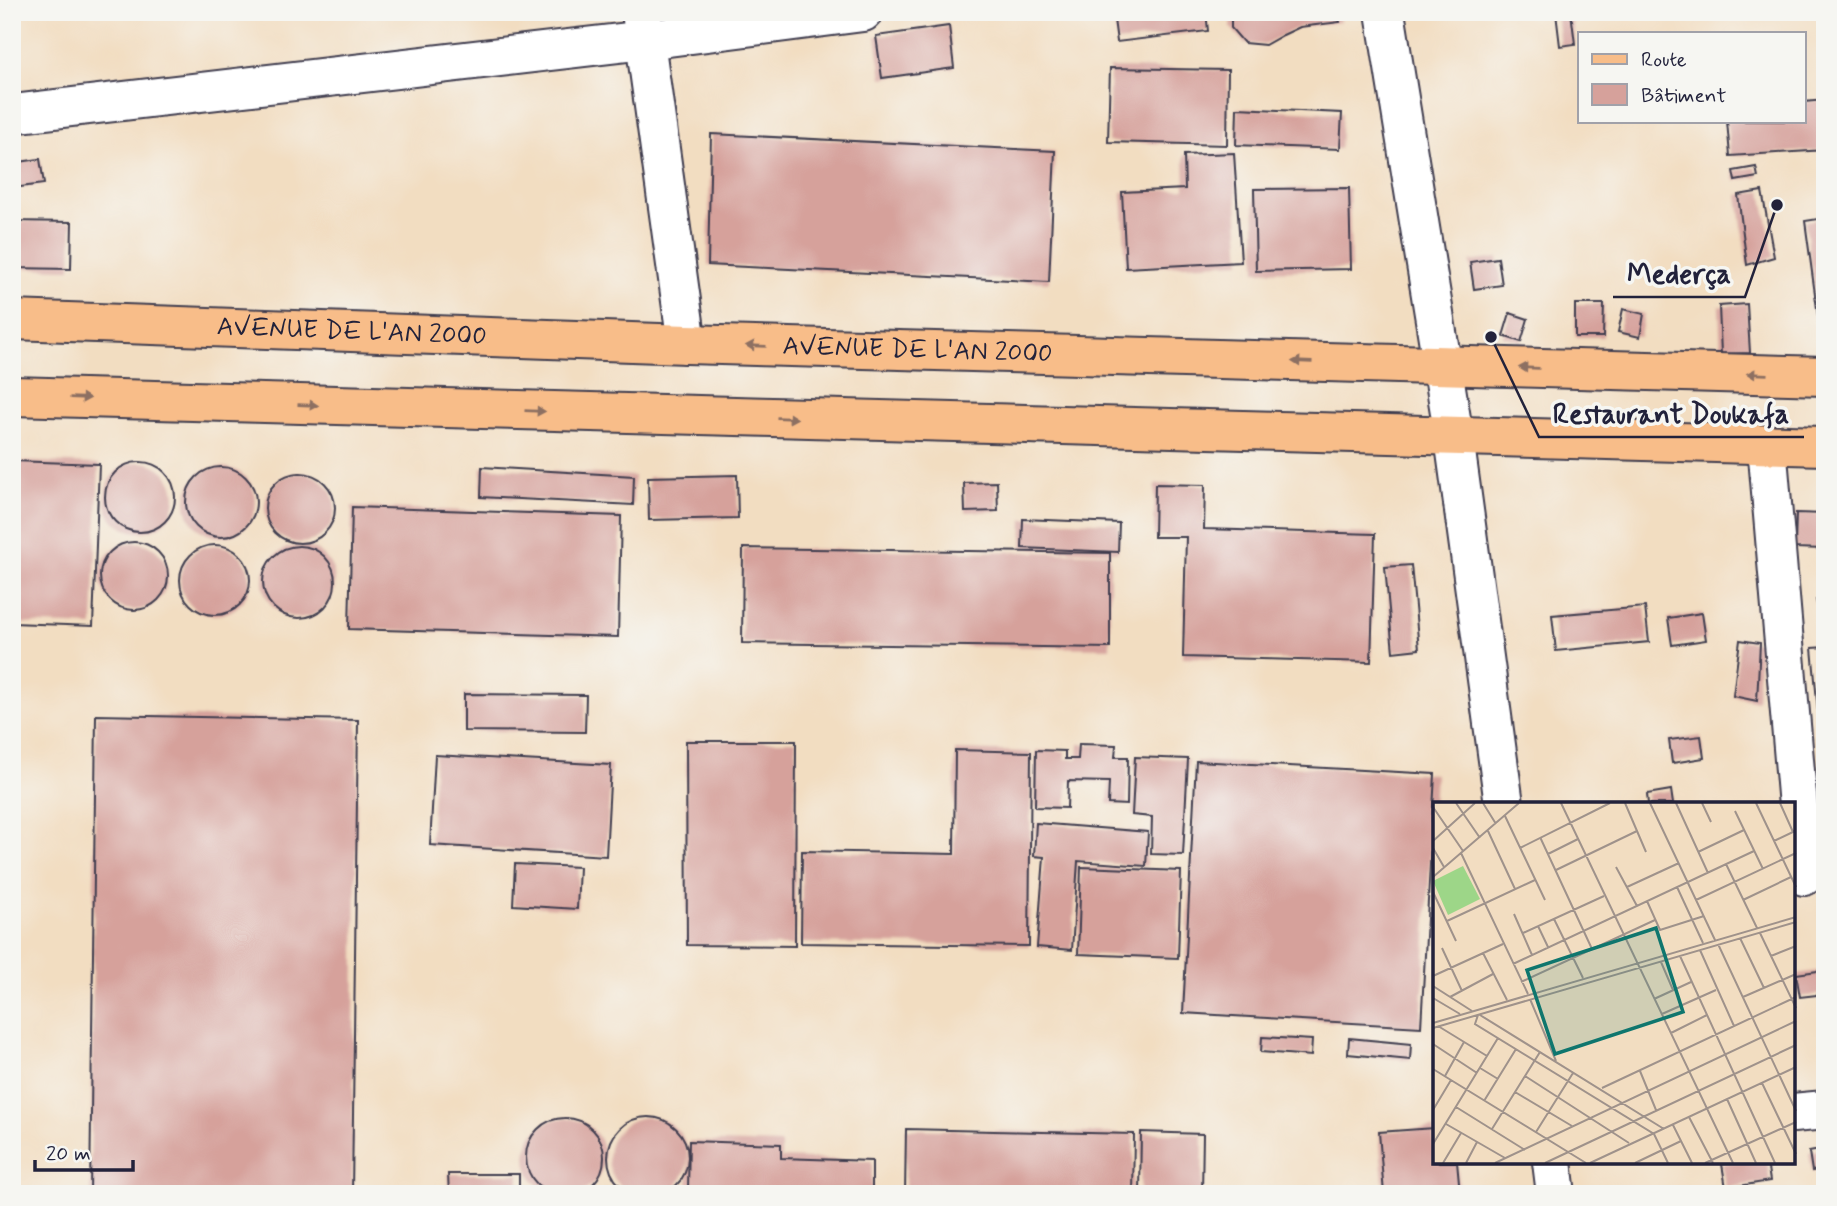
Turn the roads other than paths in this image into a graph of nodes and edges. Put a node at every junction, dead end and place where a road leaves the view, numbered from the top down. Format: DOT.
graph roads {
  1 [pos="863,12"];
  2 [pos="1385,12"];
  3 [pos="643,26"];
  4 [pos="12,114"];
  5 [pos="12,320"];
  6 [pos="687,344"];
  7 [pos="1442,366"];
  8 [pos="1825,376"];
  9 [pos="12,396"];
  10 [pos="1454,437"];
  11 [pos="1767,445"];
  12 [pos="1825,446"];
  13 [pos="1504,802"];
  14 [pos="1807,876"];
  15 [pos="1825,1110"];
  16 [pos="1795,1113"];
  17 [pos="1552,1164"];
  18 [pos="1556,1194"];
  1 -- 3 [label="street"];
  2 -- 7 [label="street"];
  3 -- 4 [label="street"];
  3 -- 6 [label="street"];
  5 -- 6 [label="main road, AVENUE DE L'AN 2000"];
  7 -- 6 [label="main road, AVENUE DE L'AN 2000, one-way"];
  8 -- 7 [label="main road, AVENUE DE L'AN 2000, one-way"];
  7 -- 10 [label="street"];
  9 -- 10 [label="main road, one-way"];
  10 -- 11 [label="main road"];
  10 -- 13 [label="street"];
  11 -- 12 [label="main road"];
  11 -- 14 [label="street"];
  15 -- 16 [label="street"];
  17 -- 18 [label="street"];
}
